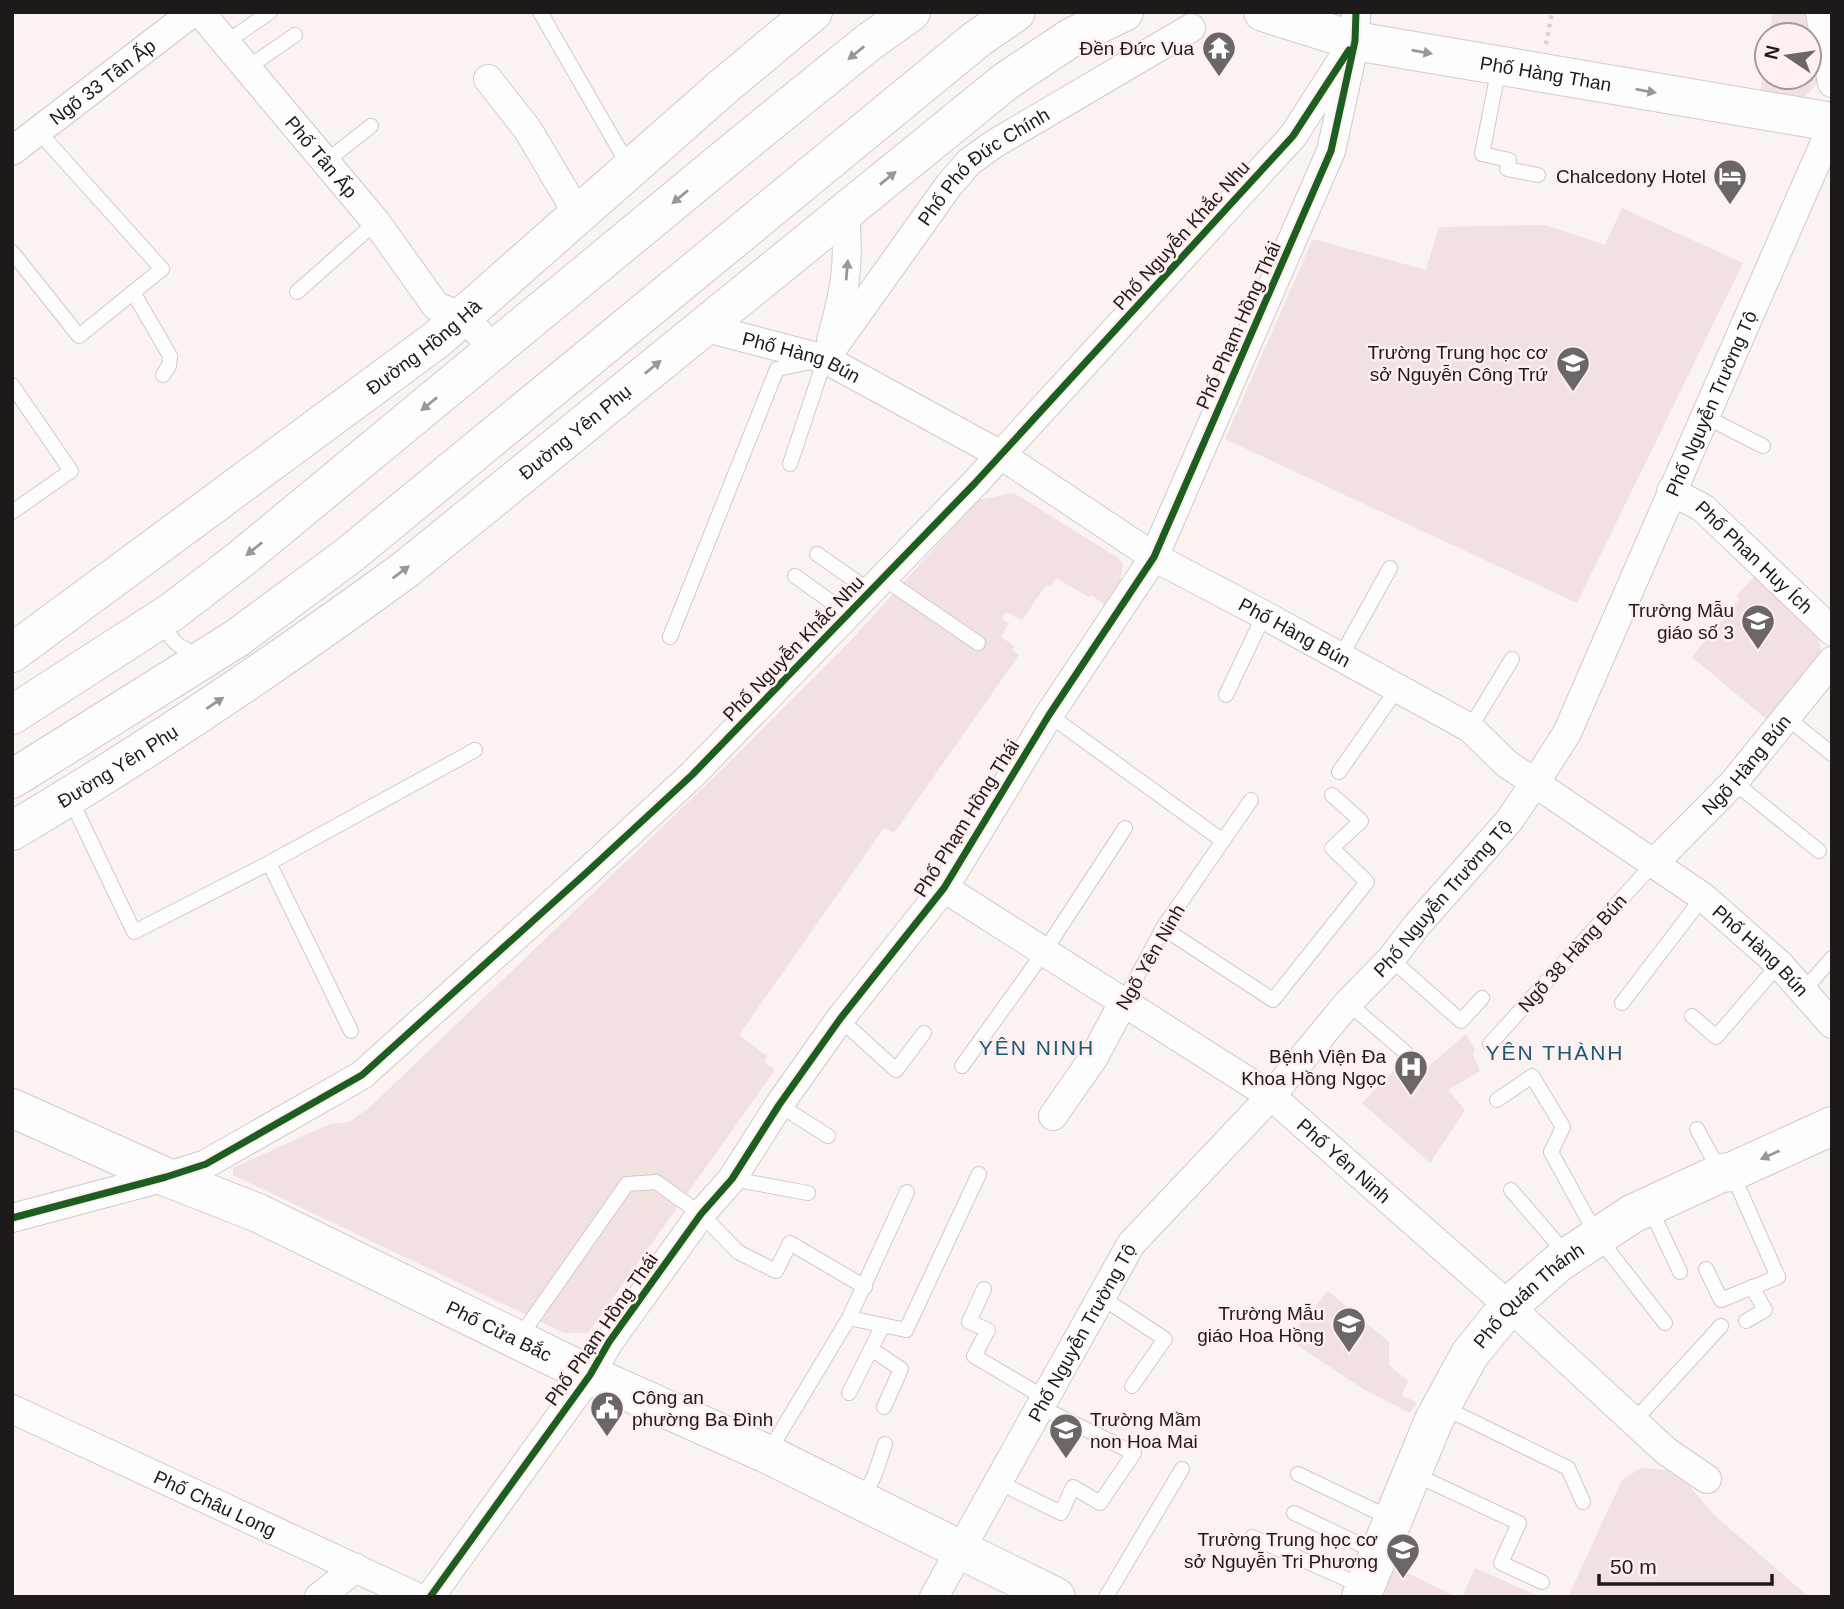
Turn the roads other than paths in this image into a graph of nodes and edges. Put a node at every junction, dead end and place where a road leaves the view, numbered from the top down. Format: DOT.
graph roads {
  1 [pos="193,12"];
  2 [pos="200,12"];
  3 [pos="270,12"];
  4 [pos="540,12"];
  5 [pos="813,12"];
  6 [pos="911,12"];
  7 [pos="1016,12"];
  8 [pos="1124,12"];
  9 [pos="1264,12"];
  10 [pos="1820,12"];
  11 [pos="1355,27"];
  12 [pos="1191,28"];
  13 [pos="295,35"];
  14 [pos="225,43"];
  15 [pos="1499,65"];
  16 [pos="247,68"];
  17 [pos="488,79"];
  18 [pos="1832,83"];
  19 [pos="1832,124"];
  20 [pos="371,126"];
  21 [pos="38,131"];
  22 [pos="1293,136"];
  23 [pos="12,151"];
  24 [pos="1331,151"];
  25 [pos="326,163"];
  26 [pos="631,169"];
  27 [pos="1538,175"];
  28 [pos="845,213"];
  29 [pos="579,216"];
  30 [pos="376,222"];
  31 [pos="12,252"];
  32 [pos="134,292"];
  33 [pos="297,292"];
  34 [pos="445,321"];
  35 [pos="703,327"];
  36 [pos="494,349"];
  37 [pos="825,359"];
  38 [pos="163,375"];
  39 [pos="463,376"];
  40 [pos="12,385"];
  41 [pos="1704,416"];
  42 [pos="1763,446"];
  43 [pos="1002,456"];
  44 [pos="790,464"];
  45 [pos="1671,491"];
  46 [pos="12,512"];
  47 [pos="817,554"];
  48 [pos="1154,557"];
  49 [pos="1390,568"];
  50 [pos="795,576"];
  51 [pos="876,585"];
  52 [pos="173,611"];
  53 [pos="848,614"];
  54 [pos="1264,615"];
  55 [pos="1832,631"];
  56 [pos="670,637"];
  57 [pos="978,643"];
  58 [pos="235,644"];
  59 [pos="12,653"];
  60 [pos="1340,658"];
  61 [pos="1512,659"];
  62 [pos="1832,661"];
  63 [pos="1397,689"];
  64 [pos="1226,695"];
  65 [pos="12,715"];
  66 [pos="1049,715"];
  67 [pos="1786,717"];
  68 [pos="1470,727"];
  69 [pos="475,750"];
  70 [pos="1832,754"];
  71 [pos="1339,772"];
  72 [pos="12,779"];
  73 [pos="1734,782"];
  74 [pos="1535,783"];
  75 [pos="1332,795"];
  76 [pos="69,797"];
  77 [pos="1251,800"];
  78 [pos="1125,828"];
  79 [pos="12,831"];
  80 [pos="1223,841"];
  81 [pos="1819,851"];
  82 [pos="269,863"];
  83 [pos="1654,863"];
  84 [pos="944,888"];
  85 [pos="1703,897"];
  86 [pos="1163,928"];
  87 [pos="1044,952"];
  88 [pos="1832,958"];
  89 [pos="1391,959"];
  90 [pos="1779,964"];
  91 [pos="1804,990"];
  92 [pos="1482,998"];
  93 [pos="1124,1001"];
  94 [pos="1348,1003"];
  95 [pos="1622,1003"];
  96 [pos="1692,1016"];
  97 [pos="840,1019"];
  98 [pos="1832,1024"];
  99 [pos="351,1031"];
  100 [pos="924,1033"];
  101 [pos="1490,1044"];
  102 [pos="1406,1053"];
  103 [pos="962,1066"];
  104 [pos="1270,1096"];
  105 [pos="1497,1100"];
  106 [pos="779,1105"];
  107 [pos="12,1108"];
  108 [pos="1053,1116"];
  109 [pos="1832,1126"];
  110 [pos="1697,1129"];
  111 [pos="828,1136"];
  112 [pos="1726,1172"];
  113 [pos="979,1174"];
  114 [pos="166,1177"];
  115 [pos="732,1179"];
  116 [pos="1511,1190"];
  117 [pos="907,1192"];
  118 [pos="808,1193"];
  119 [pos="1649,1206"];
  120 [pos="701,1214"];
  121 [pos="12,1218"];
  122 [pos="1583,1246"];
  123 [pos="1706,1269"];
  124 [pos="1680,1272"];
  125 [pos="865,1287"];
  126 [pos="1752,1287"];
  127 [pos="984,1289"];
  128 [pos="1101,1297"];
  129 [pos="1509,1306"];
  130 [pos="849,1318"];
  131 [pos="1746,1321"];
  132 [pos="1665,1323"];
  133 [pos="883,1325"];
  134 [pos="1721,1326"];
  135 [pos="518,1339"];
  136 [pos="871,1349"];
  137 [pos="590,1375"];
  138 [pos="1132,1385"];
  139 [pos="849,1393"];
  140 [pos="1042,1402"];
  141 [pos="1441,1406"];
  142 [pos="884,1407"];
  143 [pos="12,1409"];
  144 [pos="1634,1421"];
  145 [pos="885,1444"];
  146 [pos="767,1454"];
  147 [pos="1182,1469"];
  148 [pos="1298,1474"];
  149 [pos="1412,1474"];
  150 [pos="1707,1479"];
  151 [pos="998,1482"];
  152 [pos="862,1500"];
  153 [pos="1583,1502"];
  154 [pos="1294,1513"];
  155 [pos="1387,1536"];
  156 [pos="1252,1537"];
  157 [pos="960,1550"];
  158 [pos="356,1568"];
  159 [pos="1542,1582"];
  160 [pos="1363,1592"];
  161 [pos="319,1597"];
  162 [pos="417,1597"];
  163 [pos="430,1597"];
  164 [pos="934,1597"];
  165 [pos="1056,1597"];
  166 [pos="1106,1597"];
  1 -- 21 [label="street, Ngõ 33 Tân Ấp"];
  2 -- 14 [label="street, Phố Tân Ấp"];
  3 -- 14 [label="lane"];
  4 -- 26 [label="lane"];
  5 -- 26 [label="main road, Đường Hồng Hà"];
  6 -- 36 [label="main road, one-way"];
  7 -- 58 [label="main road"];
  28 -- 8 [label="main road, Đường Yên Phụ, one-way"];
  9 -- 11 [label="main road, Phố Hàng Than"];
  10 -- 18 [label="street"];
  11 -- 15 [label="main road, Phố Hàng Than, one-way"];
  11 -- 22 [label="street, Phố Nguyễn Khắc Nhu"];
  11 -- 24 [label="street, Phố Phạm Hồng Thái"];
  12 -- 37 [label="street, Phố Phó Đức Chính"];
  13 -- 16 [label="lane"];
  14 -- 16 [label="street, Phố Tân Ấp"];
  15 -- 19 [label="main road, Phố Hàng Than, one-way"];
  15 -- 27 [label="lane"];
  16 -- 25 [label="street, Phố Tân Ấp"];
  17 -- 29 [label="street"];
  19 -- 41 [label="street, Phố Nguyễn Trường Tộ"];
  20 -- 25 [label="lane"];
  21 -- 23 [label="street, Ngõ 33 Tân Ấp"];
  21 -- 32 [label="lane"];
  22 -- 24 [label="street"];
  22 -- 43 [label="street, Phố Nguyễn Khắc Nhu"];
  24 -- 48 [label="street, Phố Phạm Hồng Thái"];
  25 -- 30 [label="street, Phố Tân Ấp"];
  26 -- 29 [label="main road, Đường Hồng Hà"];
  28 -- 35 [label="main road, Đường Yên Phụ"];
  37 -- 28 [label="street, one-way"];
  29 -- 34 [label="main road, Đường Hồng Hà"];
  30 -- 33 [label="lane"];
  30 -- 34 [label="street, Phố Tân Ấp"];
  31 -- 32 [label="lane"];
  32 -- 38 [label="lane"];
  34 -- 36 [label="street, Phố Tân Ấp"];
  34 -- 39 [label="street, Phố Tân Ấp"];
  34 -- 59 [label="main road, Đường Hồng Hà"];
  35 -- 37 [label="street, Phố Hàng Bún"];
  76 -- 35 [label="main road, Đường Yên Phụ, one-way"];
  36 -- 39 [label="main road"];
  37 -- 43 [label="street, Phố Hàng Bún"];
  37 -- 44 [label="lane"];
  37 -- 56 [label="lane"];
  39 -- 52 [label="main road, one-way"];
  40 -- 46 [label="lane"];
  41 -- 42 [label="lane"];
  41 -- 45 [label="street, Phố Nguyễn Trường Tộ"];
  43 -- 48 [label="street, Phố Hàng Bún"];
  43 -- 51 [label="street, Phố Nguyễn Khắc Nhu"];
  45 -- 55 [label="street, Phố Phan Huy Ích"];
  45 -- 74 [label="street, Phố Nguyễn Trường Tộ"];
  47 -- 51 [label="lane"];
  48 -- 54 [label="street, Phố Hàng Bún"];
  48 -- 66 [label="street, Phố Phạm Hồng Thái"];
  49 -- 60 [label="lane"];
  50 -- 53 [label="lane"];
  51 -- 53 [label="street, Phố Nguyễn Khắc Nhu"];
  51 -- 57 [label="lane"];
  52 -- 58 [label="lane"];
  52 -- 65 [label="main road"];
  53 -- 114 [label="street, Phố Nguyễn Khắc Nhu"];
  54 -- 60 [label="street, Phố Hàng Bún"];
  54 -- 64 [label="lane"];
  58 -- 72 [label="main road"];
  60 -- 63 [label="street, Phố Hàng Bún"];
  61 -- 68 [label="lane"];
  62 -- 67 [label="street, Ngõ Hàng Bún"];
  63 -- 68 [label="street, Phố Hàng Bún"];
  63 -- 71 [label="lane"];
  66 -- 80 [label="lane"];
  66 -- 84 [label="street, Phố Phạm Hồng Thái"];
  67 -- 70 [label="lane"];
  67 -- 73 [label="street, Ngõ Hàng Bún"];
  68 -- 74 [label="street, Phố Hàng Bún"];
  69 -- 82 [label="lane"];
  73 -- 81 [label="lane"];
  73 -- 83 [label="street, Ngõ Hàng Bún"];
  74 -- 83 [label="street, Phố Hàng Bún"];
  74 -- 89 [label="street, Phố Nguyễn Trường Tộ"];
  75 -- 86 [label="lane"];
  76 -- 79 [label="main road, Đường Yên Phụ"];
  76 -- 82 [label="lane"];
  77 -- 80 [label="lane, Ngõ Yên Ninh"];
  78 -- 87 [label="lane"];
  80 -- 86 [label="lane, Ngõ Yên Ninh"];
  82 -- 99 [label="lane"];
  83 -- 85 [label="street, Phố Hàng Bún"];
  83 -- 101 [label="lane, Ngõ 38 Hàng Bún"];
  84 -- 87 [label="street, Phố Yên Ninh"];
  84 -- 97 [label="street, Phố Phạm Hồng Thái"];
  85 -- 90 [label="street, Phố Hàng Bún"];
  85 -- 95 [label="lane"];
  86 -- 93 [label="lane, Ngõ Yên Ninh"];
  87 -- 93 [label="street, Phố Yên Ninh"];
  87 -- 103 [label="lane"];
  88 -- 91 [label="lane"];
  89 -- 92 [label="lane"];
  89 -- 94 [label="street, Phố Nguyễn Trường Tộ"];
  90 -- 91 [label="street, Phố Hàng Bún"];
  90 -- 96 [label="lane"];
  91 -- 98 [label="street, Phố Hàng Bún"];
  93 -- 104 [label="street, Phố Yên Ninh"];
  93 -- 108 [label="street, Ngõ Yên Ninh"];
  94 -- 102 [label="lane"];
  94 -- 104 [label="street, Phố Nguyễn Trường Tộ"];
  97 -- 100 [label="lane"];
  97 -- 106 [label="street, Phố Phạm Hồng Thái"];
  104 -- 128 [label="street, Phố Nguyễn Trường Tộ"];
  104 -- 129 [label="street, Phố Yên Ninh"];
  105 -- 122 [label="lane"];
  106 -- 111 [label="lane"];
  106 -- 115 [label="street, Phố Phạm Hồng Thái"];
  107 -- 114 [label="main road, Phố Cửa Bắc"];
  109 -- 112 [label="main road, Phố Quán Thánh, one-way"];
  110 -- 112 [label="lane"];
  112 -- 119 [label="main road, Phố Quán Thánh"];
  112 -- 126 [label="lane"];
  113 -- 133 [label="lane"];
  114 -- 121 [label="street"];
  114 -- 135 [label="main road, Phố Cửa Bắc"];
  115 -- 118 [label="lane"];
  115 -- 120 [label="street, Phố Phạm Hồng Thái"];
  116 -- 122 [label="lane"];
  117 -- 125 [label="lane"];
  119 -- 122 [label="main road, Phố Quán Thánh"];
  119 -- 124 [label="lane"];
  120 -- 125 [label="lane"];
  120 -- 135 [label="lane"];
  120 -- 137 [label="street, Phố Phạm Hồng Thái"];
  122 -- 129 [label="main road, Phố Quán Thánh"];
  122 -- 132 [label="lane"];
  123 -- 126 [label="lane"];
  125 -- 130 [label="lane"];
  126 -- 131 [label="lane"];
  127 -- 140 [label="lane"];
  128 -- 138 [label="lane"];
  128 -- 140 [label="street, Phố Nguyễn Trường Tộ"];
  129 -- 141 [label="main road, Phố Quán Thánh"];
  129 -- 144 [label="street, Phố Yên Ninh"];
  130 -- 133 [label="lane"];
  130 -- 146 [label="lane"];
  133 -- 136 [label="lane"];
  134 -- 144 [label="lane"];
  135 -- 137 [label="main road, Phố Cửa Bắc"];
  136 -- 139 [label="lane"];
  136 -- 142 [label="lane"];
  137 -- 146 [label="main road, Phố Cửa Bắc"];
  137 -- 163 [label="street, Phố Phạm Hồng Thái"];
  140 -- 151 [label="street, Phố Nguyễn Trường Tộ"];
  140 -- 151 [label="lane"];
  141 -- 149 [label="main road, Phố Quán Thánh"];
  141 -- 153 [label="lane"];
  143 -- 158 [label="street, Phố Châu Long"];
  144 -- 150 [label="street, Phố Yên Ninh"];
  145 -- 152 [label="lane"];
  146 -- 152 [label="main road, Phố Cửa Bắc"];
  147 -- 166 [label="lane"];
  148 -- 155 [label="lane"];
  149 -- 155 [label="main road, Phố Quán Thánh"];
  149 -- 159 [label="lane"];
  151 -- 157 [label="street, Phố Nguyễn Trường Tộ"];
  152 -- 157 [label="main road, Phố Cửa Bắc"];
  154 -- 155 [label="lane"];
  155 -- 160 [label="main road, Phố Quán Thánh"];
  156 -- 160 [label="lane"];
  157 -- 164 [label="street, Phố Nguyễn Trường Tộ"];
  157 -- 165 [label="main road, Phố Cửa Bắc"];
  158 -- 161 [label="street"];
  158 -- 162 [label="street, Phố Châu Long"];
}
